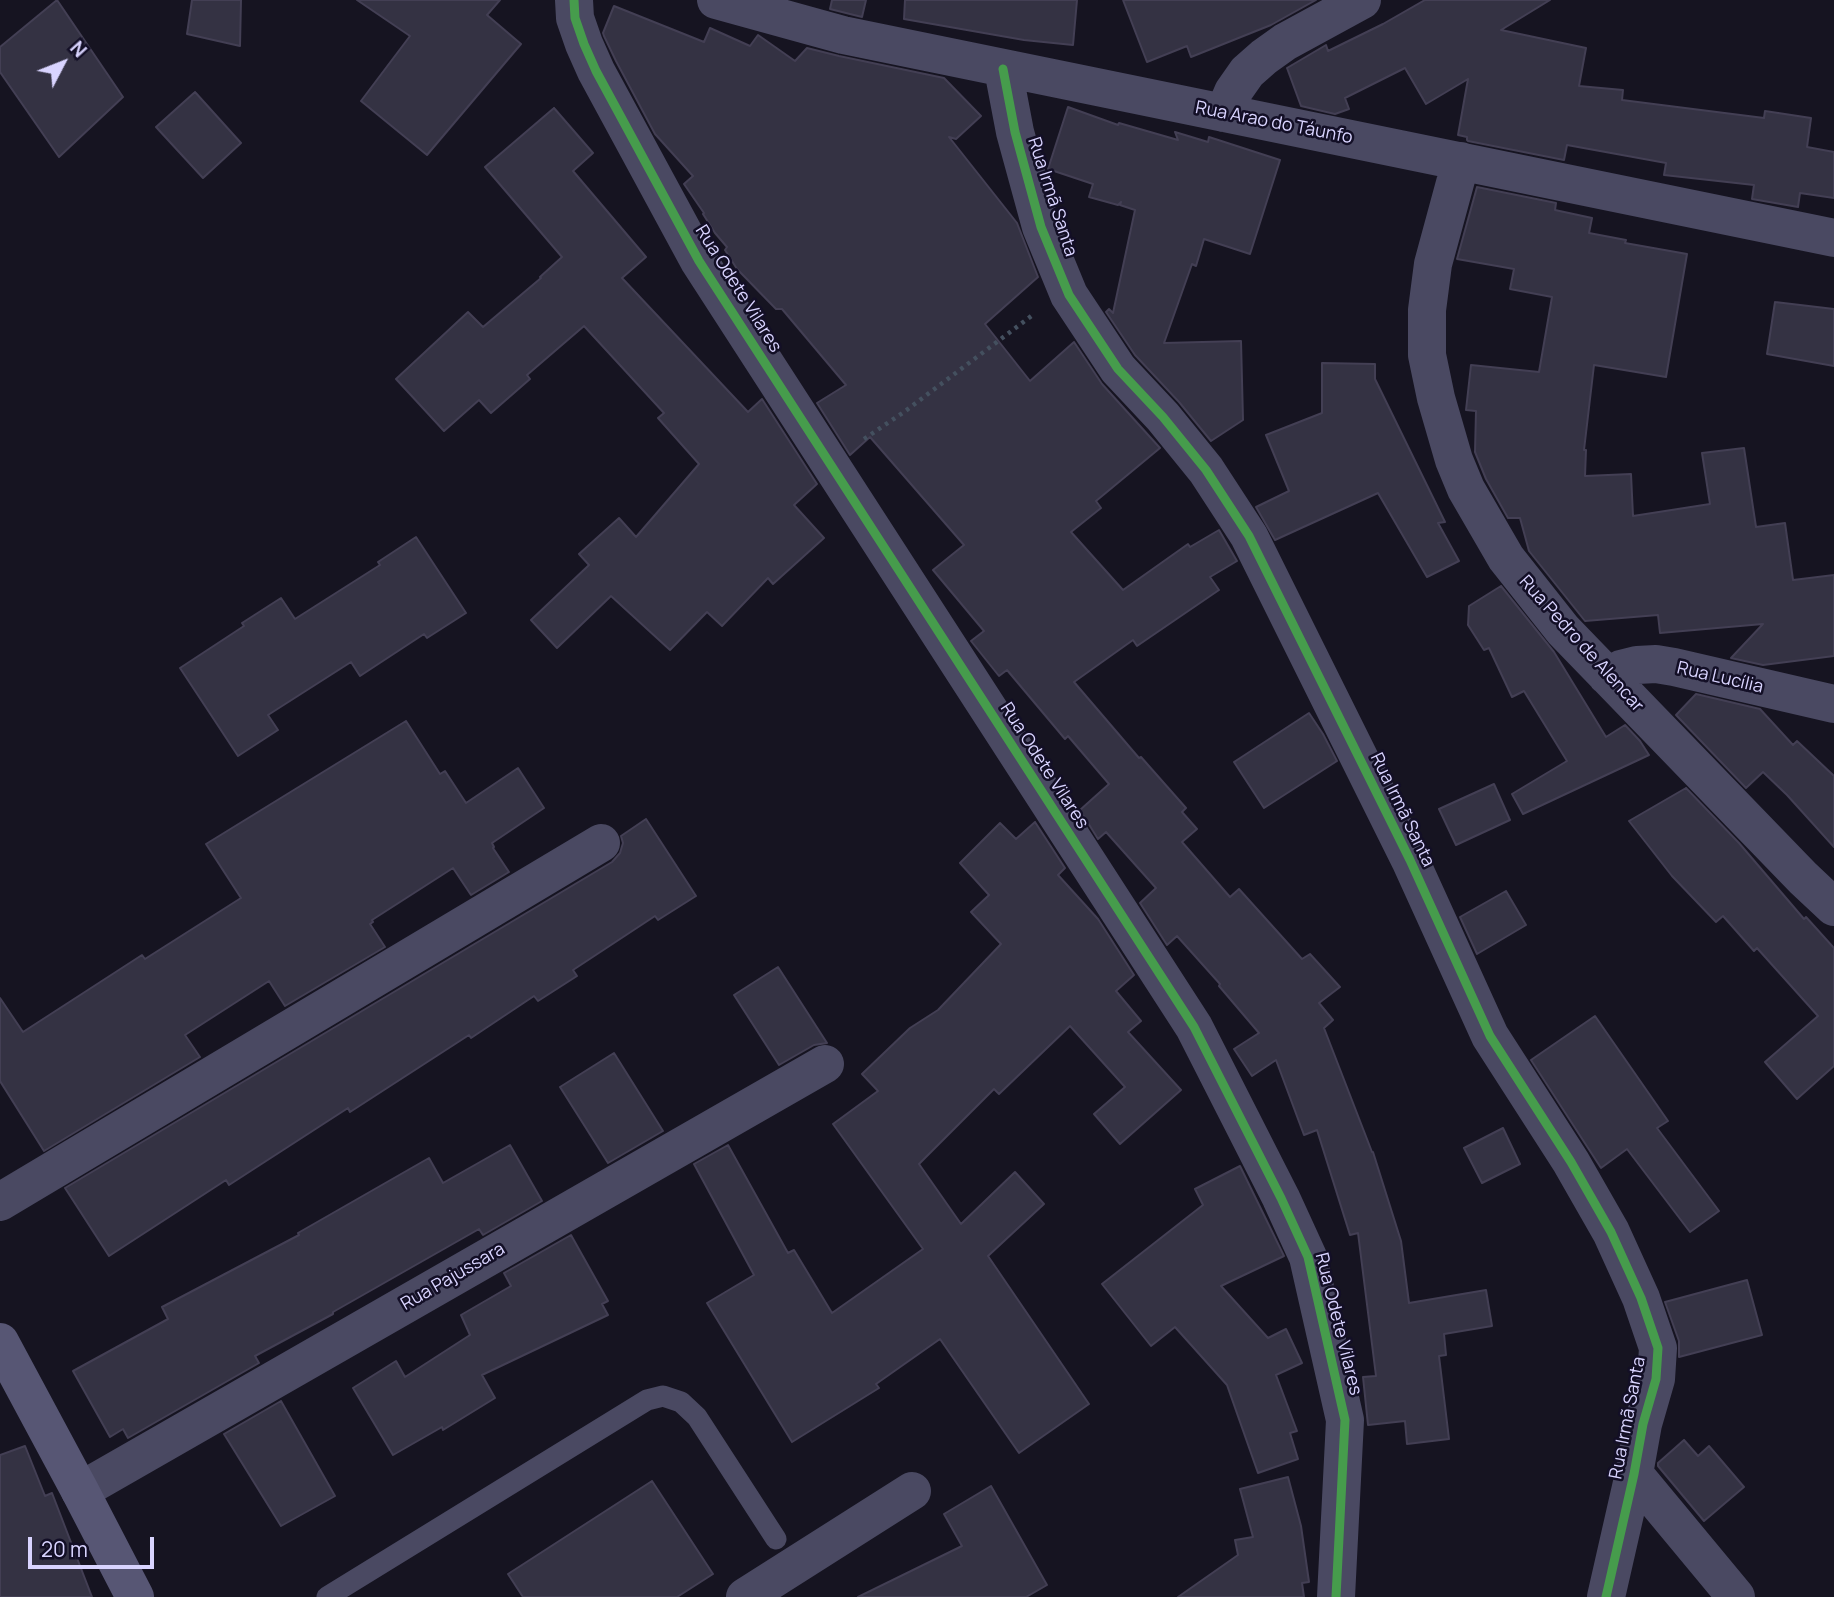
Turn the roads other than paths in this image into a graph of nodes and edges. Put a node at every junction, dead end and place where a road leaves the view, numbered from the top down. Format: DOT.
graph roads {
  1 [pos="574,0"];
  2 [pos="716,0"];
  3 [pos="1362,0"];
  4 [pos="1003,69"];
  5 [pos="1224,113"];
  6 [pos="1461,161"];
  7 [pos="1834,238"];
  8 [pos="1607,676"];
  9 [pos="1834,704"];
  10 [pos="601,843"];
  11 [pos="1834,907"];
  12 [pos="825,1064"];
  13 [pos="0,1202"];
  14 [pos="0,1342"];
  15 [pos="1634,1474"];
  16 [pos="80,1491"];
  17 [pos="912,1491"];
  18 [pos="776,1539"];
  19 [pos="135,1597"];
  20 [pos="327,1597"];
  21 [pos="745,1597"];
  22 [pos="1336,1597"];
  23 [pos="1606,1597"];
  24 [pos="1736,1597"];
  1 -- 22 [label="street, Rua Odete Vilares"];
  2 -- 4 [label="street, Rua Arao do Táunfo"];
  3 -- 5 [label="street"];
  4 -- 5 [label="street, Rua Arao do Táunfo"];
  4 -- 15 [label="street, Rua Irmã Santa"];
  5 -- 6 [label="street, Rua Arao do Táunfo"];
  6 -- 7 [label="street, Rua Arao do Táunfo"];
  6 -- 8 [label="street, Rua Pedro de Alencar"];
  8 -- 9 [label="street, Rua Lucília"];
  8 -- 11 [label="street, Rua Pedro de Alencar"];
  10 -- 13 [label="street"];
  12 -- 16 [label="street, Rua Pajussara"];
  14 -- 16 [label="main road"];
  15 -- 23 [label="street, Rua Irmã Santa"];
  15 -- 24 [label="street"];
  16 -- 19 [label="main road"];
  17 -- 21 [label="street"];
  18 -- 20 [label="lane"];
}
